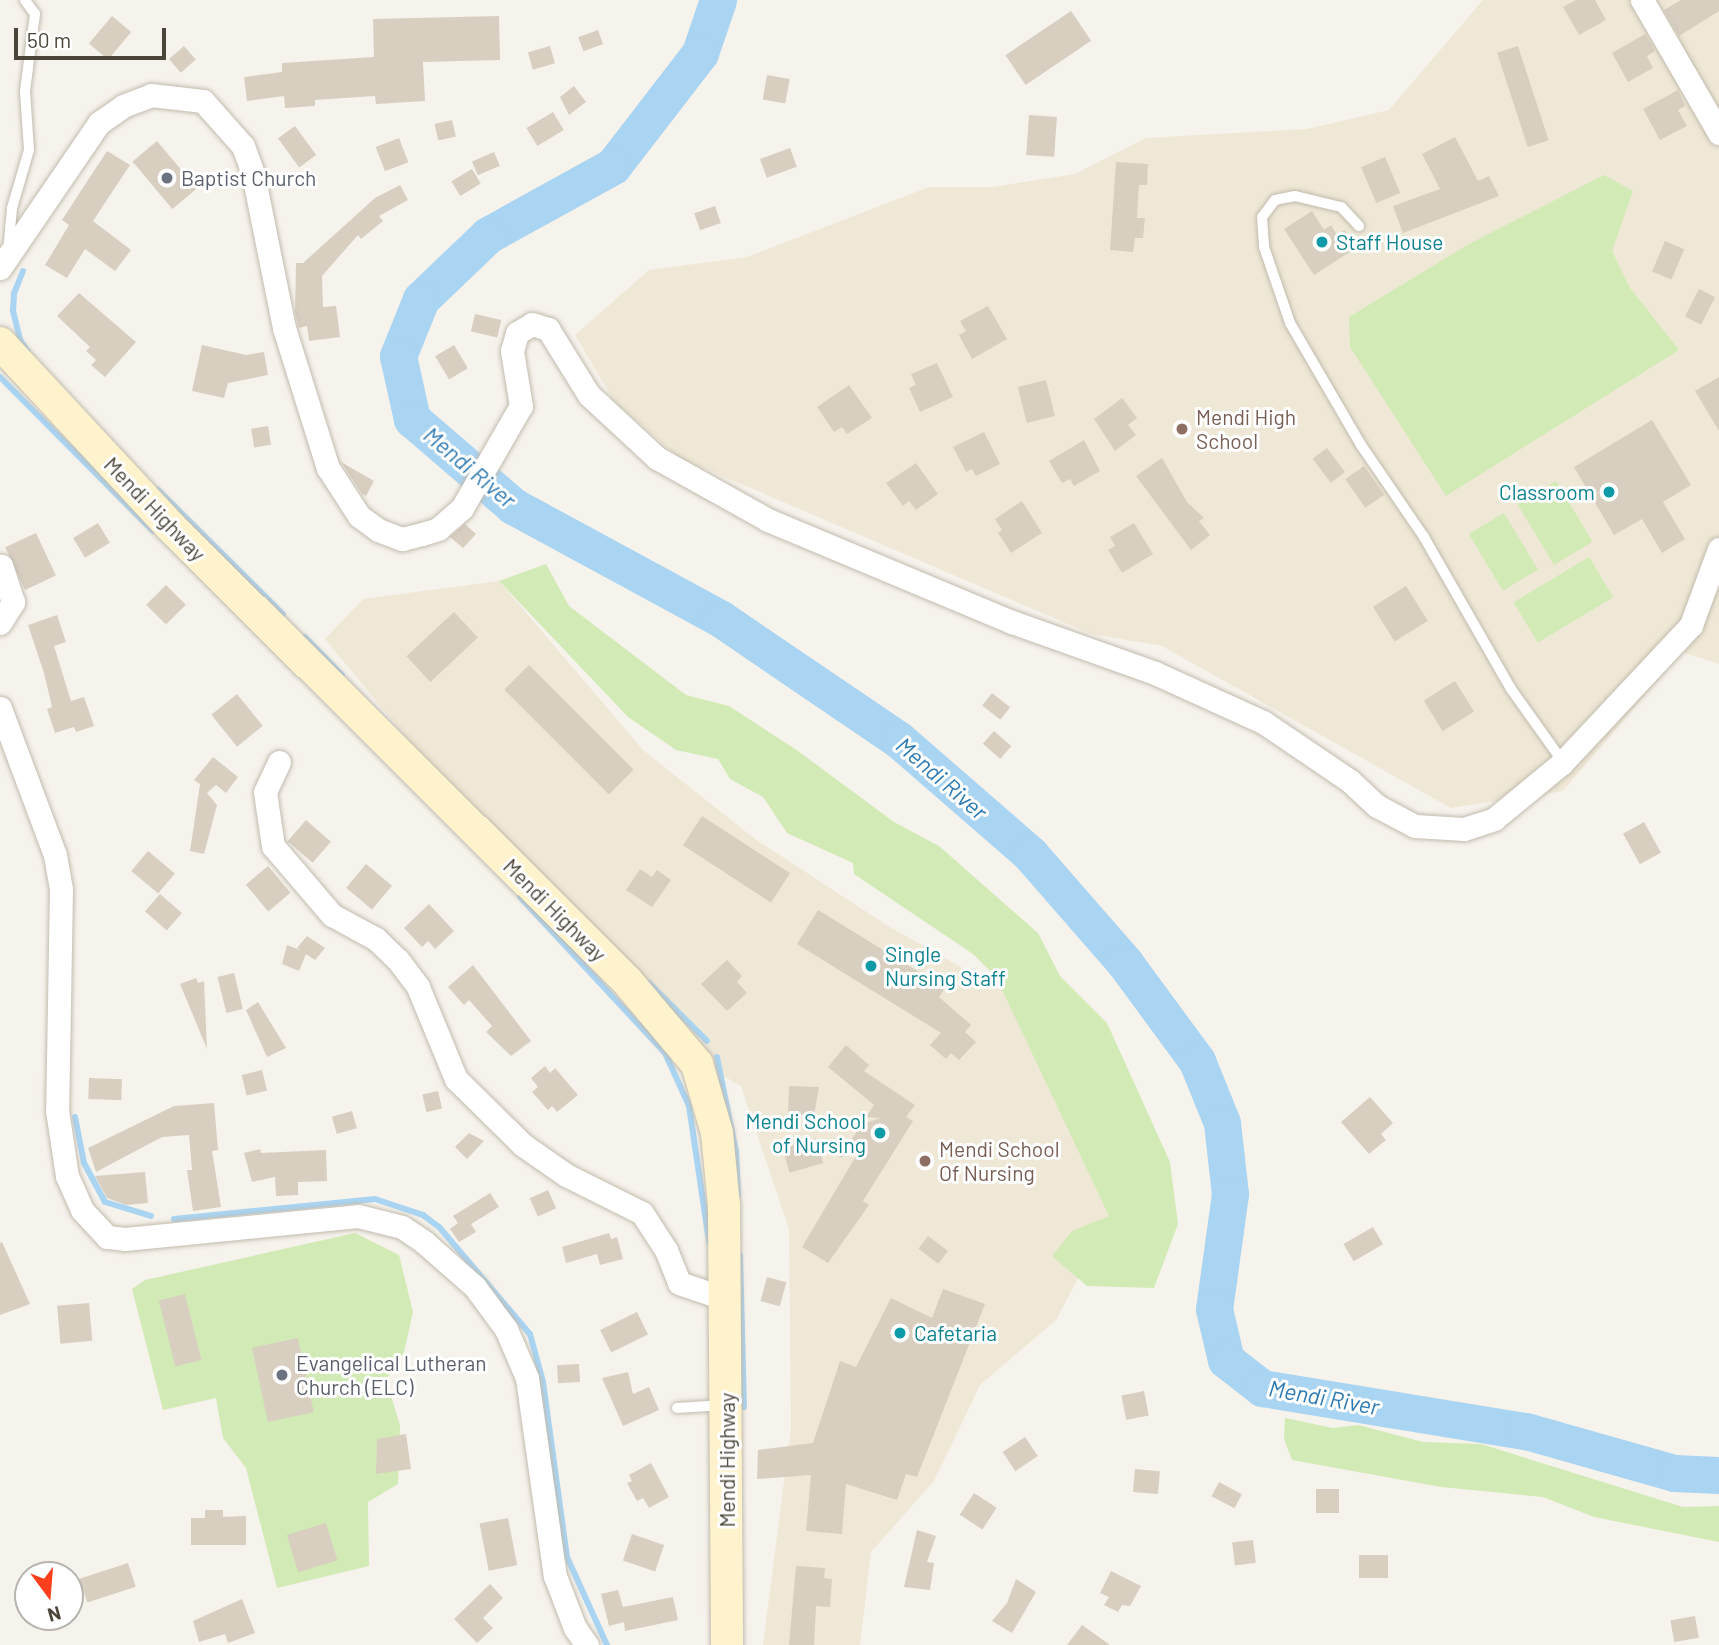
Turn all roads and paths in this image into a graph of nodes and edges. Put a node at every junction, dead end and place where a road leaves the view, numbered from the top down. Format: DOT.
graph roads {
  1 [pos="25,0"];
  2 [pos="1642,0"];
  3 [pos="1719,133"];
  4 [pos="1359,226"];
  5 [pos="4,263"];
  6 [pos="0,344"];
  7 [pos="1719,548"];
  8 [pos="1,566"];
  9 [pos="0,623"];
  10 [pos="0,708"];
  11 [pos="279,762"];
  12 [pos="1563,762"];
  13 [pos="726,1299"];
  14 [pos="727,1405"];
  15 [pos="677,1408"];
  16 [pos="587,1645"];
  17 [pos="727,1645"];
  1 -- 5 [label="lane"];
  2 -- 3 [label="street"];
  4 -- 12 [label="lane"];
  5 -- 12 [label="street"];
  6 -- 13 [label="main road, Mendi Highway"];
  7 -- 12 [label="street"];
  8 -- 9 [label="street"];
  10 -- 16 [label="street"];
  11 -- 13 [label="street"];
  13 -- 14 [label="main road, Mendi Highway"];
  14 -- 15 [label="lane"];
  14 -- 17 [label="main road, Mendi Highway"];
}
